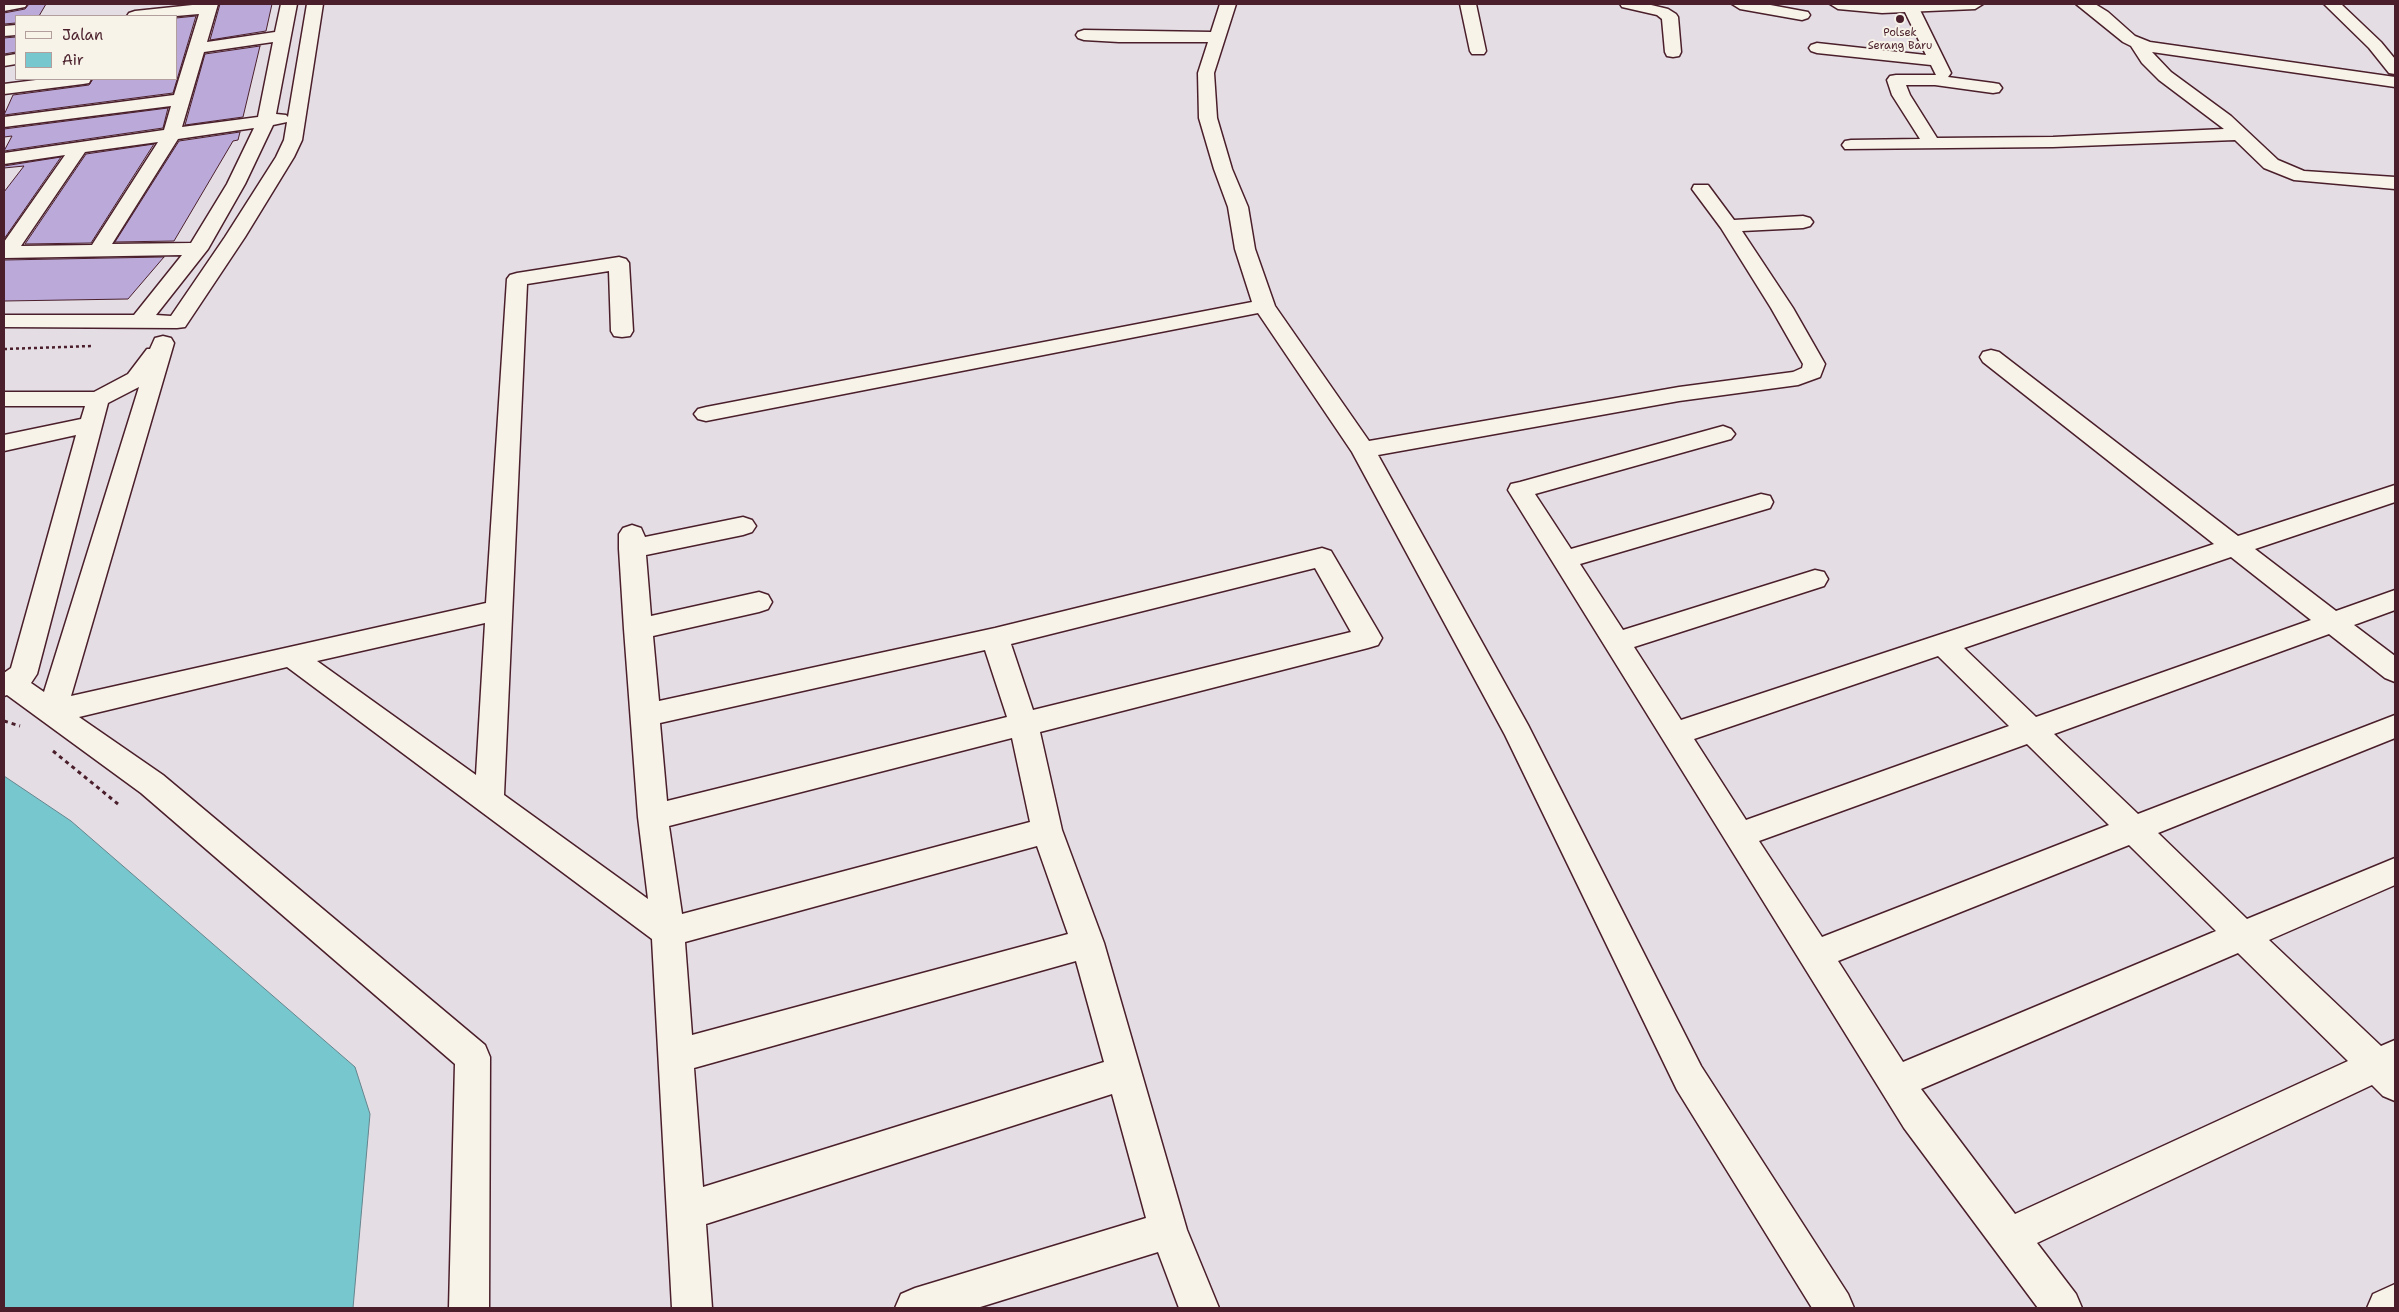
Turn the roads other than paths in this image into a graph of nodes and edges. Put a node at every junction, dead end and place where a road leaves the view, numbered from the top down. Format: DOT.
graph roads {
  1 [pos="19,4"];
  2 [pos="289,4"];
  3 [pos="315,4"];
  4 [pos="1228,4"];
  5 [pos="1468,4"];
  6 [pos="1628,4"];
  7 [pos="1740,4"];
  8 [pos="1838,4"];
  9 [pos="1975,4"];
  10 [pos="2084,4"];
  11 [pos="2332,4"];
  12 [pos="4,6"];
  13 [pos="209,6"];
  14 [pos="1911,8"];
  15 [pos="142,15"];
  16 [pos="1802,15"];
  17 [pos="1084,35"];
  18 [pos="281,36"];
  19 [pos="1217,37"];
  20 [pos="2138,43"];
  21 [pos="1817,48"];
  22 [pos="190,51"];
  23 [pos="1478,51"];
  24 [pos="1673,52"];
  25 [pos="1937,61"];
  26 [pos="2395,69"];
  27 [pos="75,80"];
  28 [pos="1946,82"];
  29 [pos="2395,82"];
  30 [pos="1993,88"];
  31 [pos="4,89"];
  32 [pos="182,99"];
  33 [pos="296,117"];
  34 [pos="266,121"];
  35 [pos="4,122"];
  36 [pos="2240,134"];
  37 [pos="171,135"];
  38 [pos="1932,144"];
  39 [pos="1851,145"];
  40 [pos="79,148"];
  41 [pos="4,158"];
  42 [pos="2395,183"];
  43 [pos="1701,189"];
  44 [pos="1803,222"];
  45 [pos="1729,226"];
  46 [pos="198,249"];
  47 [pos="98,251"];
  48 [pos="5,252"];
  49 [pos="1264,306"];
  50 [pos="4,321"];
  51 [pos="141,321"];
  52 [pos="622,331"];
  53 [pos="170,332"];
  54 [pos="1991,357"];
  55 [pos="4,399"];
  56 [pos="98,399"];
  57 [pos="706,414"];
  58 [pos="90,425"];
  59 [pos="1723,434"];
  60 [pos="4,443"];
  61 [pos="1363,450"];
  62 [pos="2395,493"];
  63 [pos="1761,502"];
  64 [pos="743,526"];
  65 [pos="2235,547"];
  66 [pos="1564,560"];
  67 [pos="1815,579"];
  68 [pos="2395,600"];
  69 [pos="759,602"];
  70 [pos="500,610"];
  71 [pos="2333,623"];
  72 [pos="638,629"];
  73 [pos="994,638"];
  74 [pos="1617,642"];
  75 [pos="1943,644"];
  76 [pos="291,656"];
  77 [pos="2395,671"];
  78 [pos="8,684"];
  79 [pos="52,712"];
  80 [pos="645,715"];
  81 [pos="1024,726"];
  82 [pos="2395,726"];
  83 [pos="2032,730"];
  84 [pos="1674,734"];
  85 [pos="489,800"];
  86 [pos="653,817"];
  87 [pos="2134,829"];
  88 [pos="1047,830"];
  89 [pos="1739,835"];
  90 [pos="2395,872"];
  91 [pos="668,932"];
  92 [pos="2243,936"];
  93 [pos="1088,943"];
  94 [pos="1814,955"];
  95 [pos="677,1056"];
  96 [pos="2389,1069"];
  97 [pos="1124,1072"];
  98 [pos="1895,1083"];
  99 [pos="687,1211"];
  100 [pos="1168,1230"];
  101 [pos="2008,1237"];
  102 [pos="2395,1304"];
  103 [pos="469,1308"];
  104 [pos="692,1308"];
  105 [pos="915,1308"];
  106 [pos="1199,1308"];
  107 [pos="1834,1308"];
  108 [pos="2062,1308"];
  109 [pos="2387,1308"];
  1 -- 12 [label="street"];
  2 -- 18 [label="street"];
  3 -- 33 [label="street"];
  4 -- 19 [label="street"];
  5 -- 23 [label="street"];
  6 -- 24 [label="street"];
  7 -- 16 [label="street"];
  8 -- 14 [label="street"];
  9 -- 14 [label="street"];
  10 -- 20 [label="street"];
  11 -- 26 [label="street"];
  13 -- 15 [label="street"];
  13 -- 22 [label="street"];
  14 -- 25 [label="street"];
  17 -- 19 [label="street"];
  18 -- 22 [label="street"];
  18 -- 34 [label="street"];
  19 -- 49 [label="street"];
  20 -- 29 [label="street"];
  20 -- 36 [label="street"];
  21 -- 25 [label="street"];
  22 -- 32 [label="street"];
  25 -- 28 [label="street"];
  27 -- 31 [label="street"];
  28 -- 30 [label="street"];
  28 -- 38 [label="street"];
  32 -- 35 [label="street"];
  32 -- 37 [label="street"];
  33 -- 34 [label="street"];
  33 -- 53 [label="street"];
  34 -- 37 [label="street"];
  34 -- 46 [label="street"];
  36 -- 38 [label="street"];
  36 -- 42 [label="street"];
  37 -- 40 [label="street"];
  37 -- 47 [label="street"];
  38 -- 39 [label="street"];
  40 -- 41 [label="street"];
  40 -- 48 [label="street"];
  43 -- 45 [label="street"];
  44 -- 45 [label="street"];
  45 -- 61 [label="street"];
  46 -- 47 [label="street"];
  46 -- 51 [label="street"];
  47 -- 48 [label="street"];
  49 -- 57 [label="street"];
  49 -- 61 [label="street"];
  50 -- 51 [label="street"];
  51 -- 53 [label="street"];
  52 -- 70 [label="street"];
  53 -- 56 [label="street"];
  53 -- 79 [label="street"];
  54 -- 65 [label="street"];
  55 -- 56 [label="street"];
  56 -- 58 [label="street"];
  58 -- 60 [label="street"];
  58 -- 78 [label="street"];
  59 -- 66 [label="street"];
  61 -- 107 [label="street"];
  62 -- 65 [label="street"];
  63 -- 66 [label="street"];
  64 -- 72 [label="street"];
  65 -- 71 [label="street"];
  65 -- 75 [label="street"];
  66 -- 74 [label="street"];
  67 -- 74 [label="street"];
  68 -- 71 [label="street"];
  69 -- 72 [label="street"];
  70 -- 76 [label="street"];
  70 -- 85 [label="street"];
  71 -- 77 [label="street"];
  71 -- 83 [label="street"];
  72 -- 80 [label="street"];
  73 -- 80 [label="street"];
  73 -- 81 [label="street"];
  73 -- 81 [label="street"];
  74 -- 84 [label="street"];
  75 -- 83 [label="street"];
  75 -- 84 [label="street"];
  76 -- 79 [label="street"];
  76 -- 85 [label="street"];
  78 -- 79 [label="street"];
  79 -- 103 [label="street"];
  80 -- 86 [label="street"];
  81 -- 86 [label="street"];
  81 -- 88 [label="street"];
  82 -- 87 [label="street"];
  83 -- 87 [label="street"];
  83 -- 89 [label="street"];
  84 -- 89 [label="street"];
  85 -- 91 [label="street"];
  86 -- 91 [label="street"];
  87 -- 92 [label="street"];
  87 -- 94 [label="street"];
  88 -- 91 [label="street"];
  88 -- 93 [label="street"];
  89 -- 94 [label="street"];
  90 -- 92 [label="street"];
  91 -- 95 [label="street"];
  92 -- 96 [label="street"];
  92 -- 98 [label="street"];
  93 -- 95 [label="street"];
  93 -- 97 [label="street"];
  94 -- 98 [label="street"];
  95 -- 99 [label="street"];
  96 -- 101 [label="street"];
  97 -- 99 [label="street"];
  97 -- 100 [label="street"];
  98 -- 101 [label="street"];
  99 -- 104 [label="street"];
  100 -- 105 [label="street"];
  100 -- 106 [label="street"];
  101 -- 108 [label="street"];
  102 -- 109 [label="street"];
}
